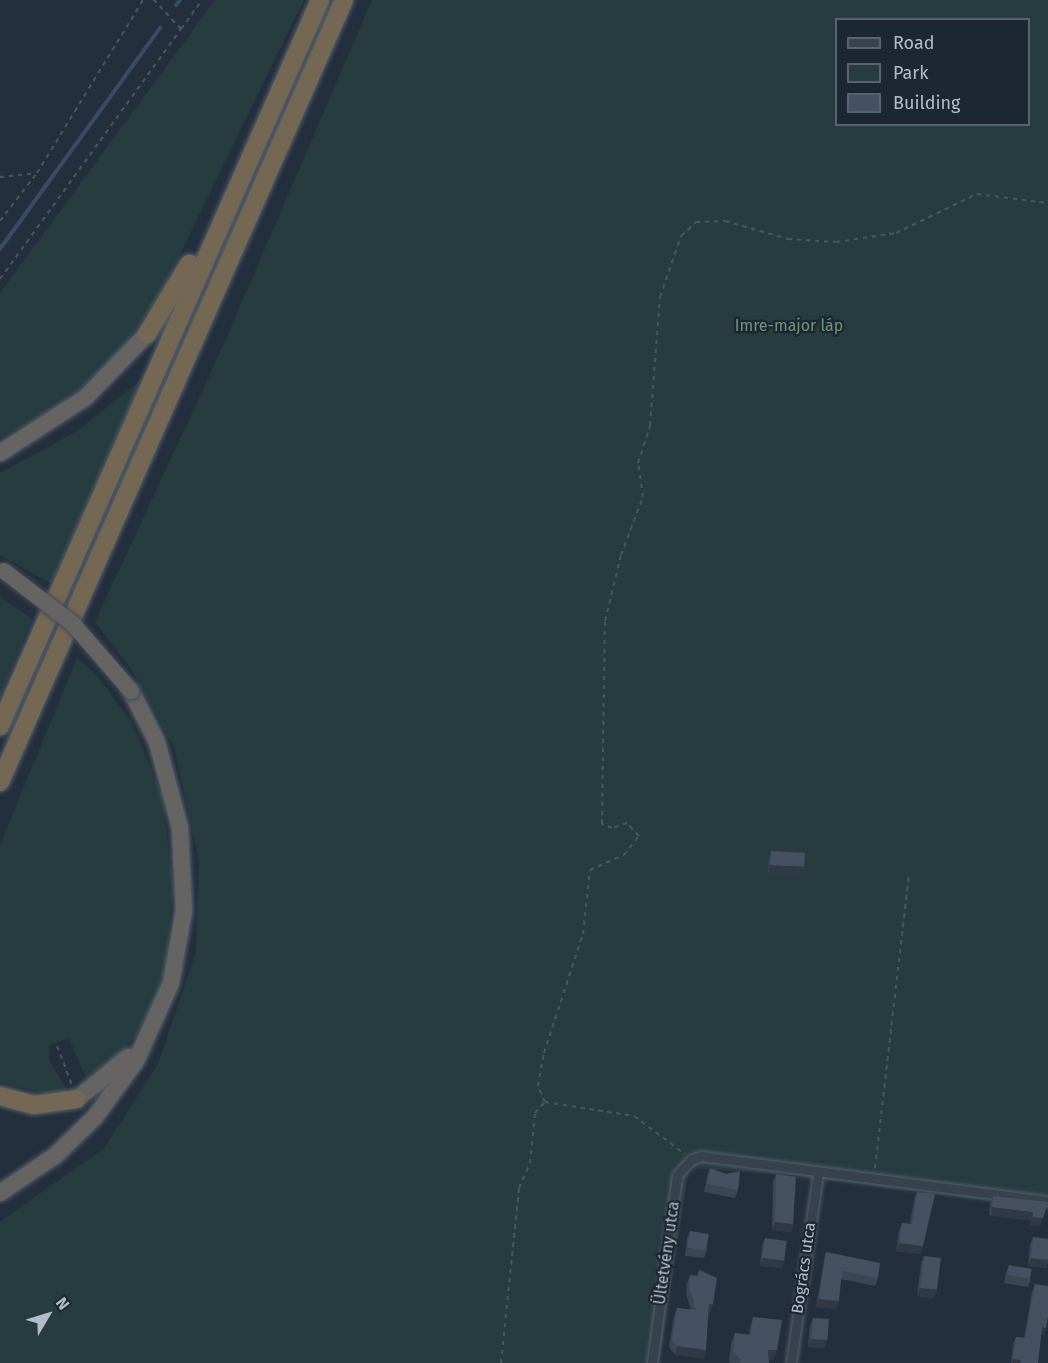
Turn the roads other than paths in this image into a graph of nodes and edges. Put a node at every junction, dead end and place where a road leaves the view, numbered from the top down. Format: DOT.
graph roads {
  1 [pos="320,0"];
  2 [pos="344,0"];
  3 [pos="252,150"];
  4 [pos="147,334"];
  5 [pos="0,453"];
  6 [pos="2,571"];
  7 [pos="0,726"];
  8 [pos="0,782"];
  9 [pos="152,1029"];
  10 [pos="0,1096"];
  11 [pos="77,1099"];
  12 [pos="818,1173"];
  13 [pos="0,1193"];
  14 [pos="1048,1201"];
  15 [pos="652,1363"];
  16 [pos="791,1363"];
  1 -- 3 [label="highway"];
  2 -- 8 [label="highway"];
  3 -- 4 [label="highway"];
  3 -- 7 [label="highway"];
  4 -- 5 [label="highway"];
  6 -- 9 [label="highway, bridge"];
  9 -- 11 [label="highway"];
  9 -- 13 [label="highway"];
  10 -- 11 [label="highway"];
  12 -- 14 [label="street"];
  12 -- 15 [label="street, Ültetvény utca"];
  12 -- 16 [label="street, Bogrács utca"];
}
